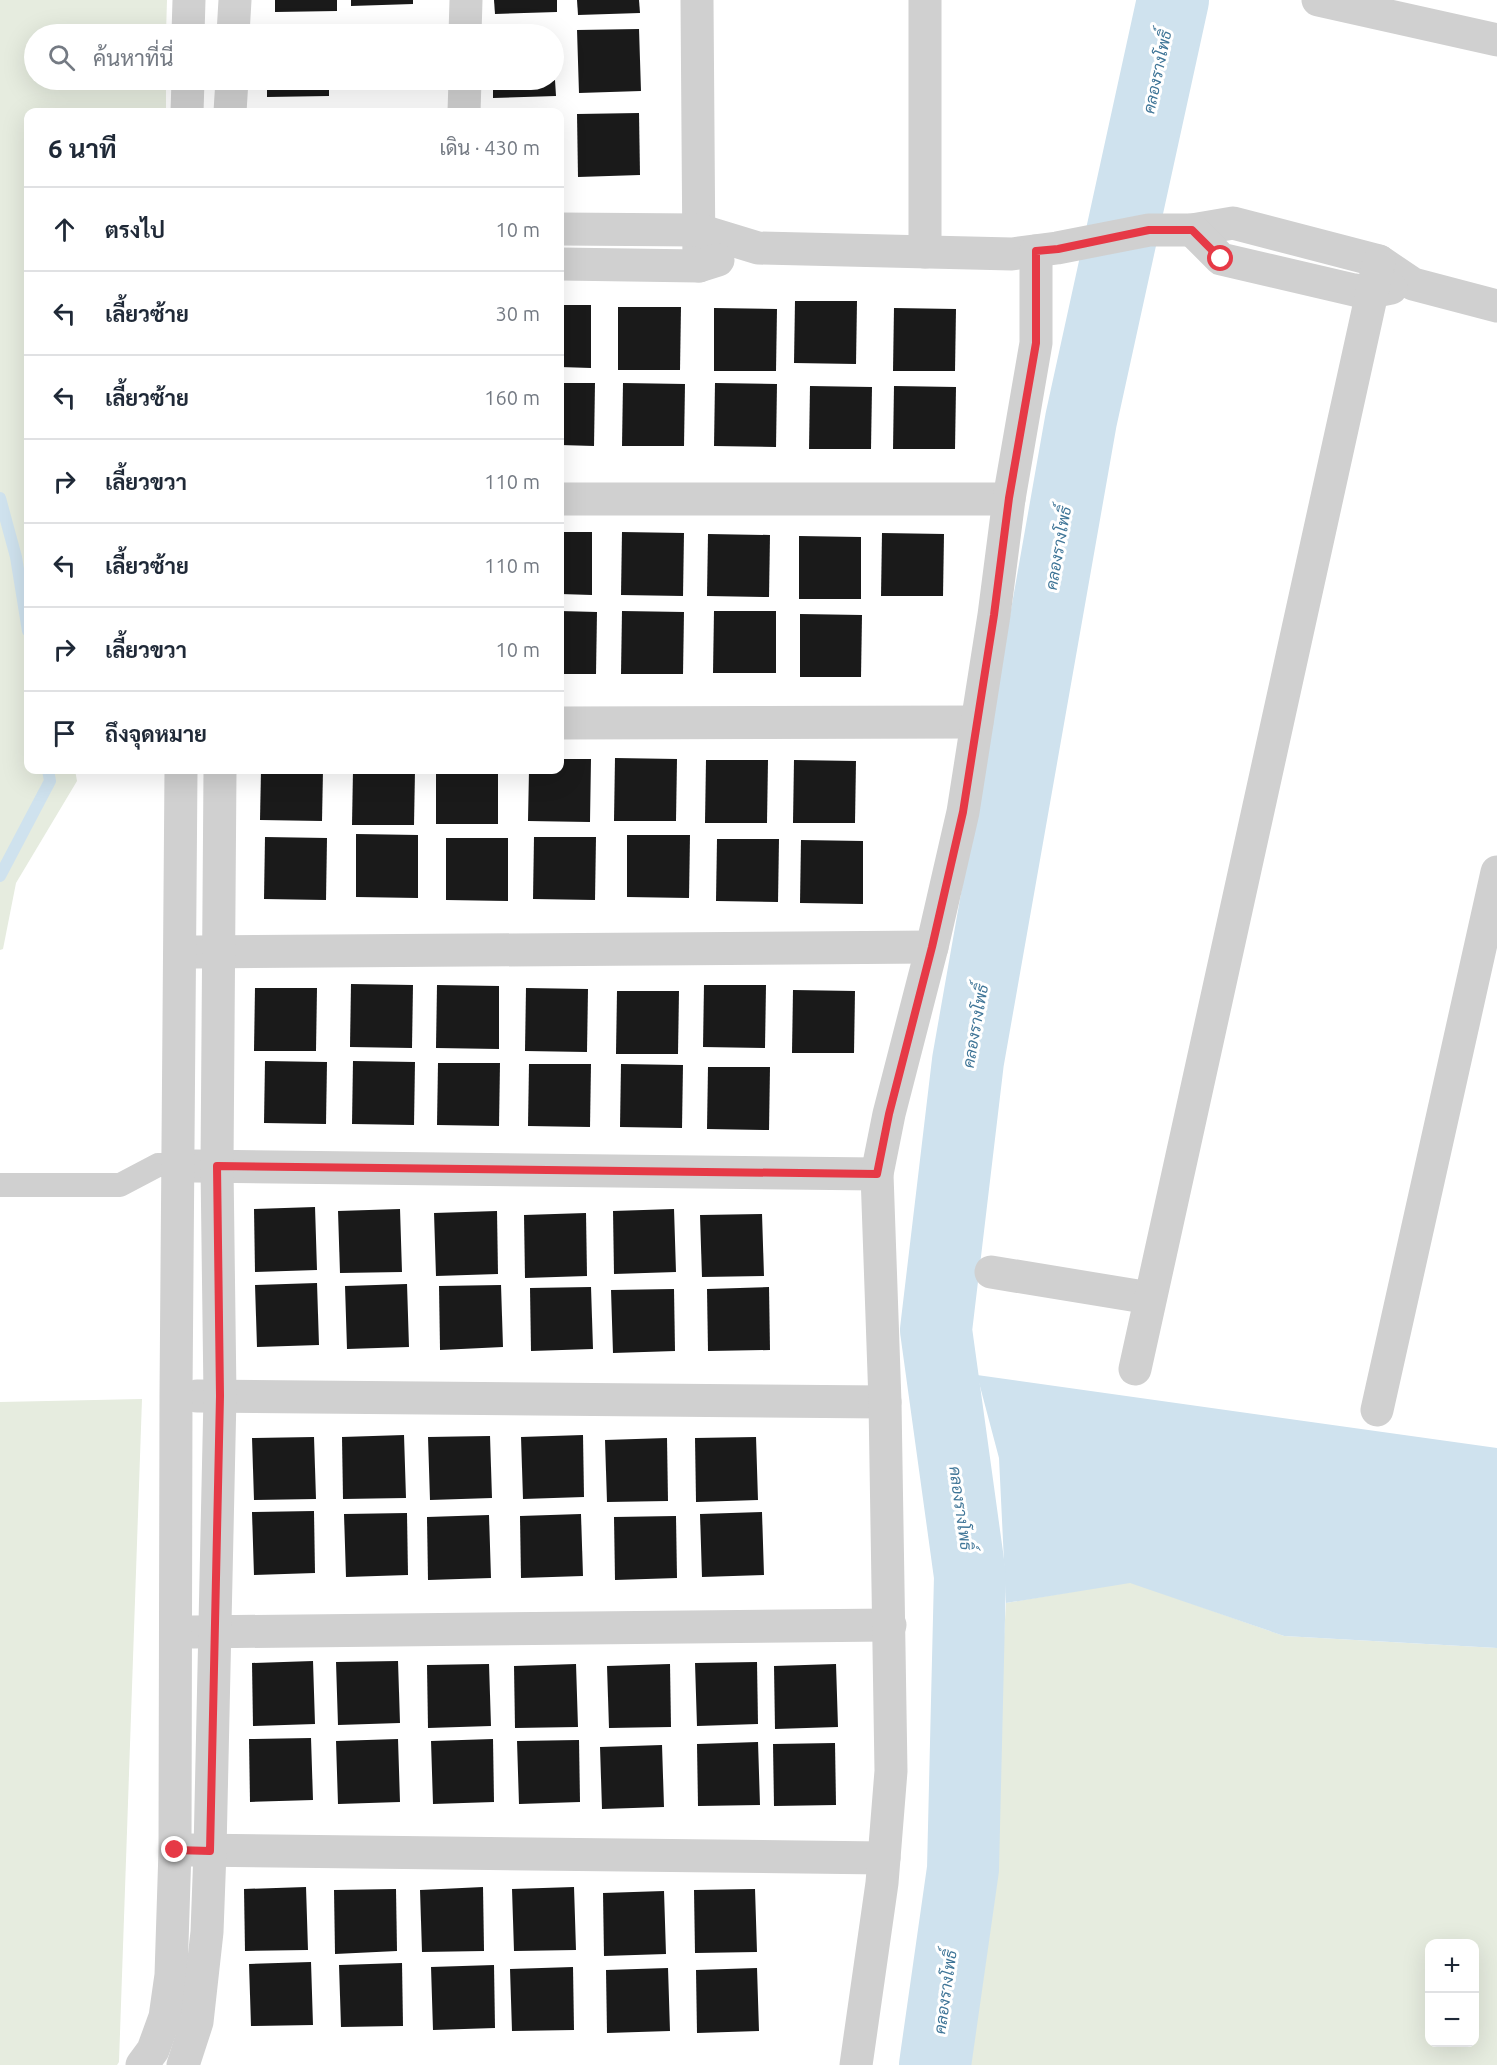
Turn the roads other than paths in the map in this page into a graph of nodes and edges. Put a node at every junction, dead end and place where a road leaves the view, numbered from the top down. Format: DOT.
graph roads {
  1 [pos="189,0"];
  2 [pos="235,0"];
  3 [pos="466,0"];
  4 [pos="697,0"];
  5 [pos="925,0"];
  6 [pos="1318,0"];
  7 [pos="188,24"];
  8 [pos="234,24"];
  9 [pos="465,24"];
  10 [pos="1497,40"];
  11 [pos="188,90"];
  12 [pos="231,90"];
  13 [pos="465,90"];
  14 [pos="187,108"];
  15 [pos="230,108"];
  16 [pos="464,108"];
  17 [pos="564,229"];
  18 [pos="699,230"];
  19 [pos="1192,230"];
  20 [pos="758,248"];
  21 [pos="1047,250"];
  22 [pos="925,252"];
  23 [pos="1379,261"];
  24 [pos="564,264"];
  25 [pos="699,266"];
  26 [pos="1413,284"];
  27 [pos="1371,292"];
  28 [pos="1497,306"];
  29 [pos="1009,498"];
  30 [pos="564,499"];
  31 [pos="977,722"];
  32 [pos="564,723"];
  33 [pos="181,774"];
  34 [pos="220,774"];
  35 [pos="1497,872"];
  36 [pos="932,947"];
  37 [pos="179,952"];
  38 [pos="219,952"];
  39 [pos="178,1165"];
  40 [pos="217,1166"];
  41 [pos="877,1174"];
  42 [pos="0,1185"];
  43 [pos="991,1272"];
  44 [pos="1150,1298"];
  45 [pos="1135,1368"];
  46 [pos="176,1395"];
  47 [pos="220,1396"];
  48 [pos="885,1402"];
  49 [pos="1377,1410"];
  50 [pos="890,1625"];
  51 [pos="175,1632"];
  52 [pos="215,1632"];
  53 [pos="175,1850"];
  54 [pos="210,1851"];
  55 [pos="884,1858"];
  56 [pos="148,2058"];
  57 [pos="186,2064"];
  58 [pos="856,2065"];
  1 -- 7 [label="street"];
  2 -- 8 [label="street"];
  3 -- 9 [label="street"];
  4 -- 18 [label="street"];
  5 -- 22 [label="street"];
  6 -- 10 [label="street"];
  11 -- 14 [label="street"];
  12 -- 15 [label="street"];
  13 -- 16 [label="street"];
  17 -- 18 [label="street"];
  18 -- 20 [label="street"];
  18 -- 25 [label="street"];
  19 -- 21 [label="street"];
  19 -- 23 [label="street"];
  19 -- 27 [label="street"];
  20 -- 22 [label="street"];
  20 -- 25 [label="street"];
  21 -- 22 [label="street"];
  21 -- 29 [label="street"];
  23 -- 26 [label="street"];
  23 -- 27 [label="street"];
  24 -- 25 [label="street"];
  26 -- 27 [label="street"];
  26 -- 28 [label="street"];
  27 -- 44 [label="street"];
  29 -- 30 [label="street"];
  29 -- 31 [label="street"];
  31 -- 32 [label="street"];
  31 -- 36 [label="street"];
  33 -- 37 [label="street"];
  34 -- 38 [label="street"];
  35 -- 49 [label="street"];
  36 -- 38 [label="street"];
  36 -- 41 [label="street"];
  37 -- 38 [label="street"];
  37 -- 39 [label="street"];
  38 -- 40 [label="street"];
  39 -- 40 [label="street"];
  39 -- 42 [label="lane"];
  39 -- 46 [label="street"];
  40 -- 41 [label="street"];
  40 -- 47 [label="street"];
  41 -- 48 [label="street"];
  43 -- 44 [label="street"];
  44 -- 45 [label="street"];
  46 -- 47 [label="street"];
  46 -- 51 [label="street"];
  47 -- 48 [label="street"];
  47 -- 52 [label="street"];
  48 -- 50 [label="street"];
  50 -- 52 [label="street"];
  50 -- 55 [label="street"];
  51 -- 52 [label="street"];
  51 -- 53 [label="street"];
  52 -- 54 [label="street"];
  53 -- 54 [label="street"];
  53 -- 56 [label="street"];
  54 -- 55 [label="street"];
  54 -- 57 [label="street"];
  55 -- 58 [label="street"];
  56 -- 57 [label="street"];
}
